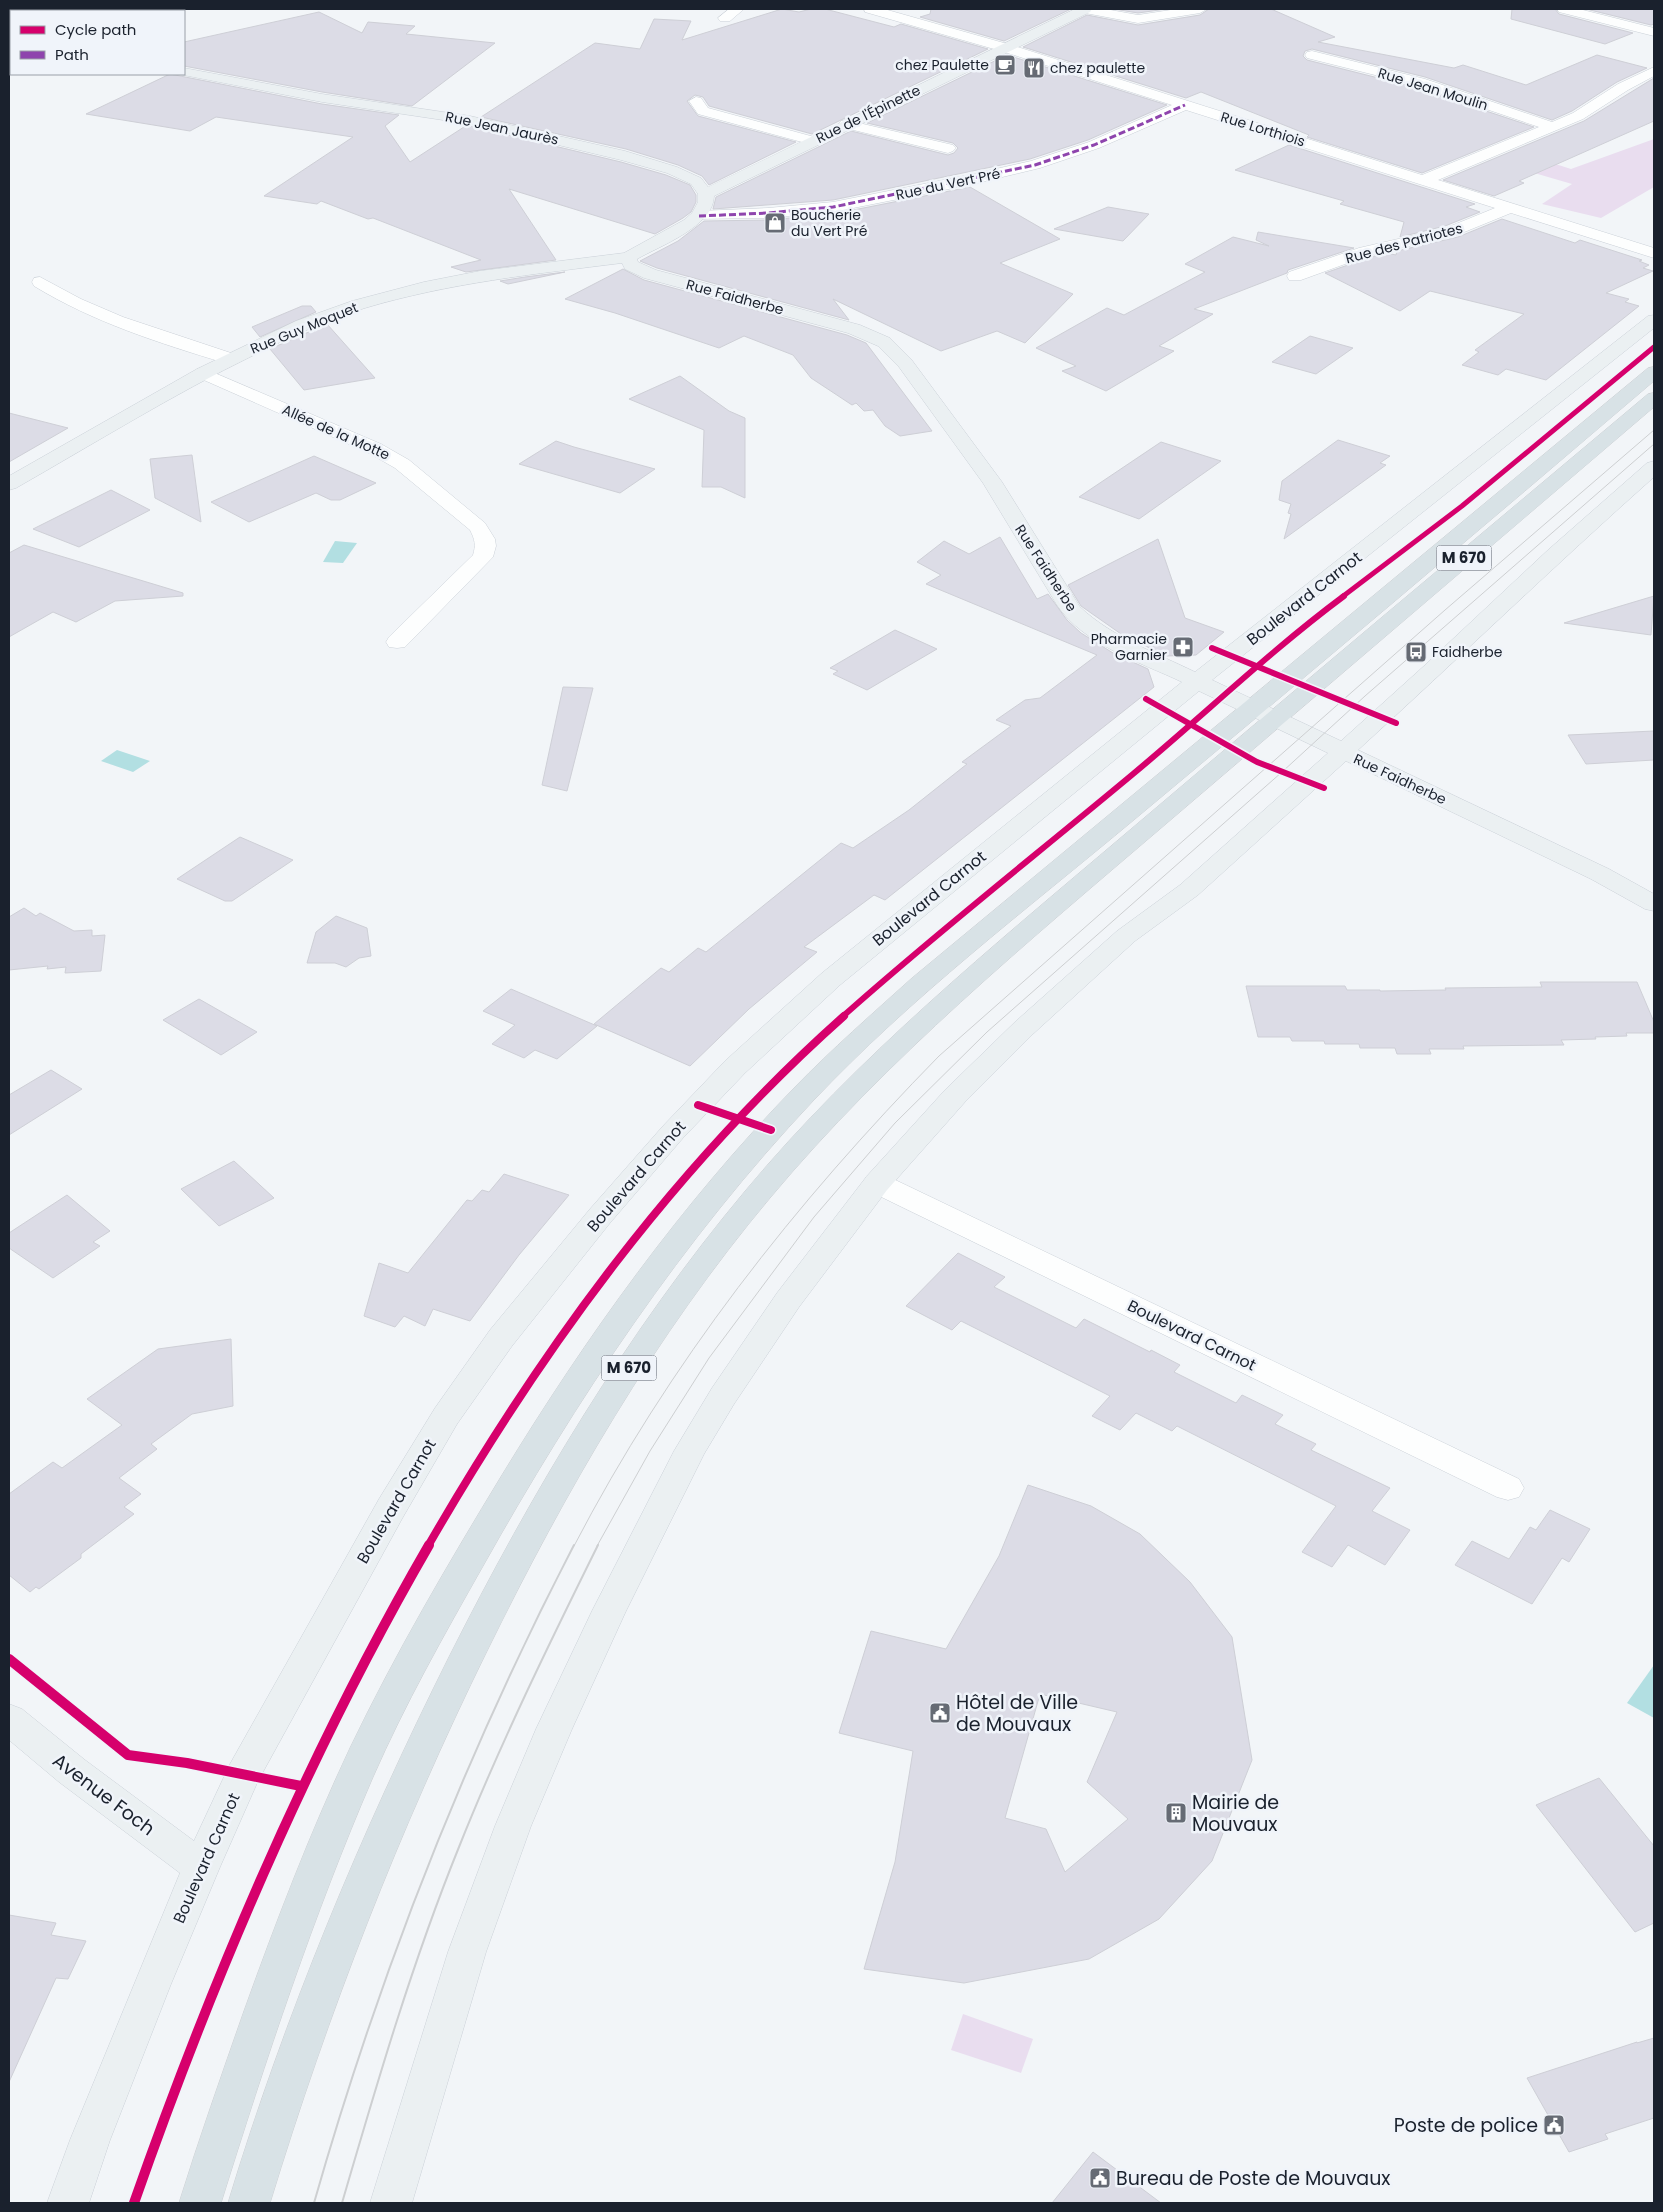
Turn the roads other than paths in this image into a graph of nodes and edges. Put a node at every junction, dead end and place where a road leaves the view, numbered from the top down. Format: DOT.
graph roads {
  1 [pos="737,9"];
  2 [pos="870,9"];
  3 [pos="1085,9"];
  4 [pos="1200,9"];
  5 [pos="1564,9"];
  6 [pos="725,18"];
  7 [pos="1654,32"];
  8 [pos="1006,48"];
  9 [pos="1312,55"];
  10 [pos="1654,71"];
  11 [pos="185,72"];
  12 [pos="696,101"];
  13 [pos="1185,105"];
  14 [pos="846,124"];
  15 [pos="1553,127"];
  16 [pos="813,140"];
  17 [pos="948,148"];
  18 [pos="1422,180"];
  19 [pos="706,194"];
  20 [pos="1511,207"];
  21 [pos="699,216"];
  22 [pos="1654,252"];
  23 [pos="628,257"];
  24 [pos="1295,276"];
  25 [pos="40,282"];
  26 [pos="1654,320"];
  27 [pos="231,359"];
  28 [pos="1654,372"];
  29 [pos="203,373"];
  30 [pos="1654,398"];
  31 [pos="1654,467"];
  32 [pos="9,484"];
  33 [pos="397,642"];
  34 [pos="1197,681"];
  35 [pos="1263,713"];
  36 [pos="1342,751"];
  37 [pos="1654,904"];
  38 [pos="877,1183"];
  39 [pos="1508,1488"];
  40 [pos="9,1719"];
  41 [pos="201,1867"];
  42 [pos="68,2203"];
  43 [pos="200,2203"];
  44 [pos="250,2203"];
  45 [pos="391,2203"];
  1 -- 6 [label="street"];
  2 -- 8 [label="street, Rue Lorthiois"];
  3 -- 4 [label="street"];
  3 -- 8 [label="street, Rue de l'Épinette"];
  5 -- 7 [label="street"];
  8 -- 13 [label="street, Rue Lorthiois"];
  8 -- 14 [label="street, Rue de l'Épinette"];
  9 -- 15 [label="street, Rue Jean Moulin"];
  10 -- 15 [label="street"];
  11 -- 19 [label="street, Rue Jean Jaurès"];
  12 -- 16 [label="street"];
  13 -- 18 [label="street, Rue Lorthiois"];
  13 -- 21 [label="street, Rue du Vert Pré"];
  14 -- 16 [label="street, Rue de l'Épinette"];
  14 -- 17 [label="street"];
  15 -- 18 [label="street"];
  16 -- 19 [label="street, Rue de l'Épinette"];
  18 -- 20 [label="street, Rue Lorthiois"];
  19 -- 21 [label="street"];
  20 -- 22 [label="street, Rue Lorthiois"];
  20 -- 24 [label="street, Rue des Patriotes"];
  21 -- 23 [label="street"];
  23 -- 27 [label="street, Rue Guy Moquet"];
  23 -- 34 [label="street, Rue Faidherbe"];
  25 -- 27 [label="street"];
  26 -- 34 [label="street, Boulevard Carnot"];
  27 -- 29 [label="street, Rue Guy Moquet"];
  28 -- 35 [label="main road, M 670"];
  29 -- 32 [label="street, Rue Guy Moquet"];
  29 -- 33 [label="street, Allée de la Motte"];
  30 -- 35 [label="main road, M 670"];
  31 -- 36 [label="street"];
  34 -- 35 [label="street, Rue Faidherbe"];
  34 -- 41 [label="street, Boulevard Carnot"];
  35 -- 36 [label="street, Rue Faidherbe"];
  35 -- 43 [label="main road, M 670"];
  35 -- 44 [label="main road, M 670"];
  36 -- 37 [label="street, Rue Faidherbe"];
  36 -- 38 [label="street"];
  38 -- 39 [label="street, Boulevard Carnot"];
  38 -- 45 [label="street"];
  40 -- 41 [label="street, Avenue Foch"];
  41 -- 42 [label="street, Boulevard Carnot"];
}
